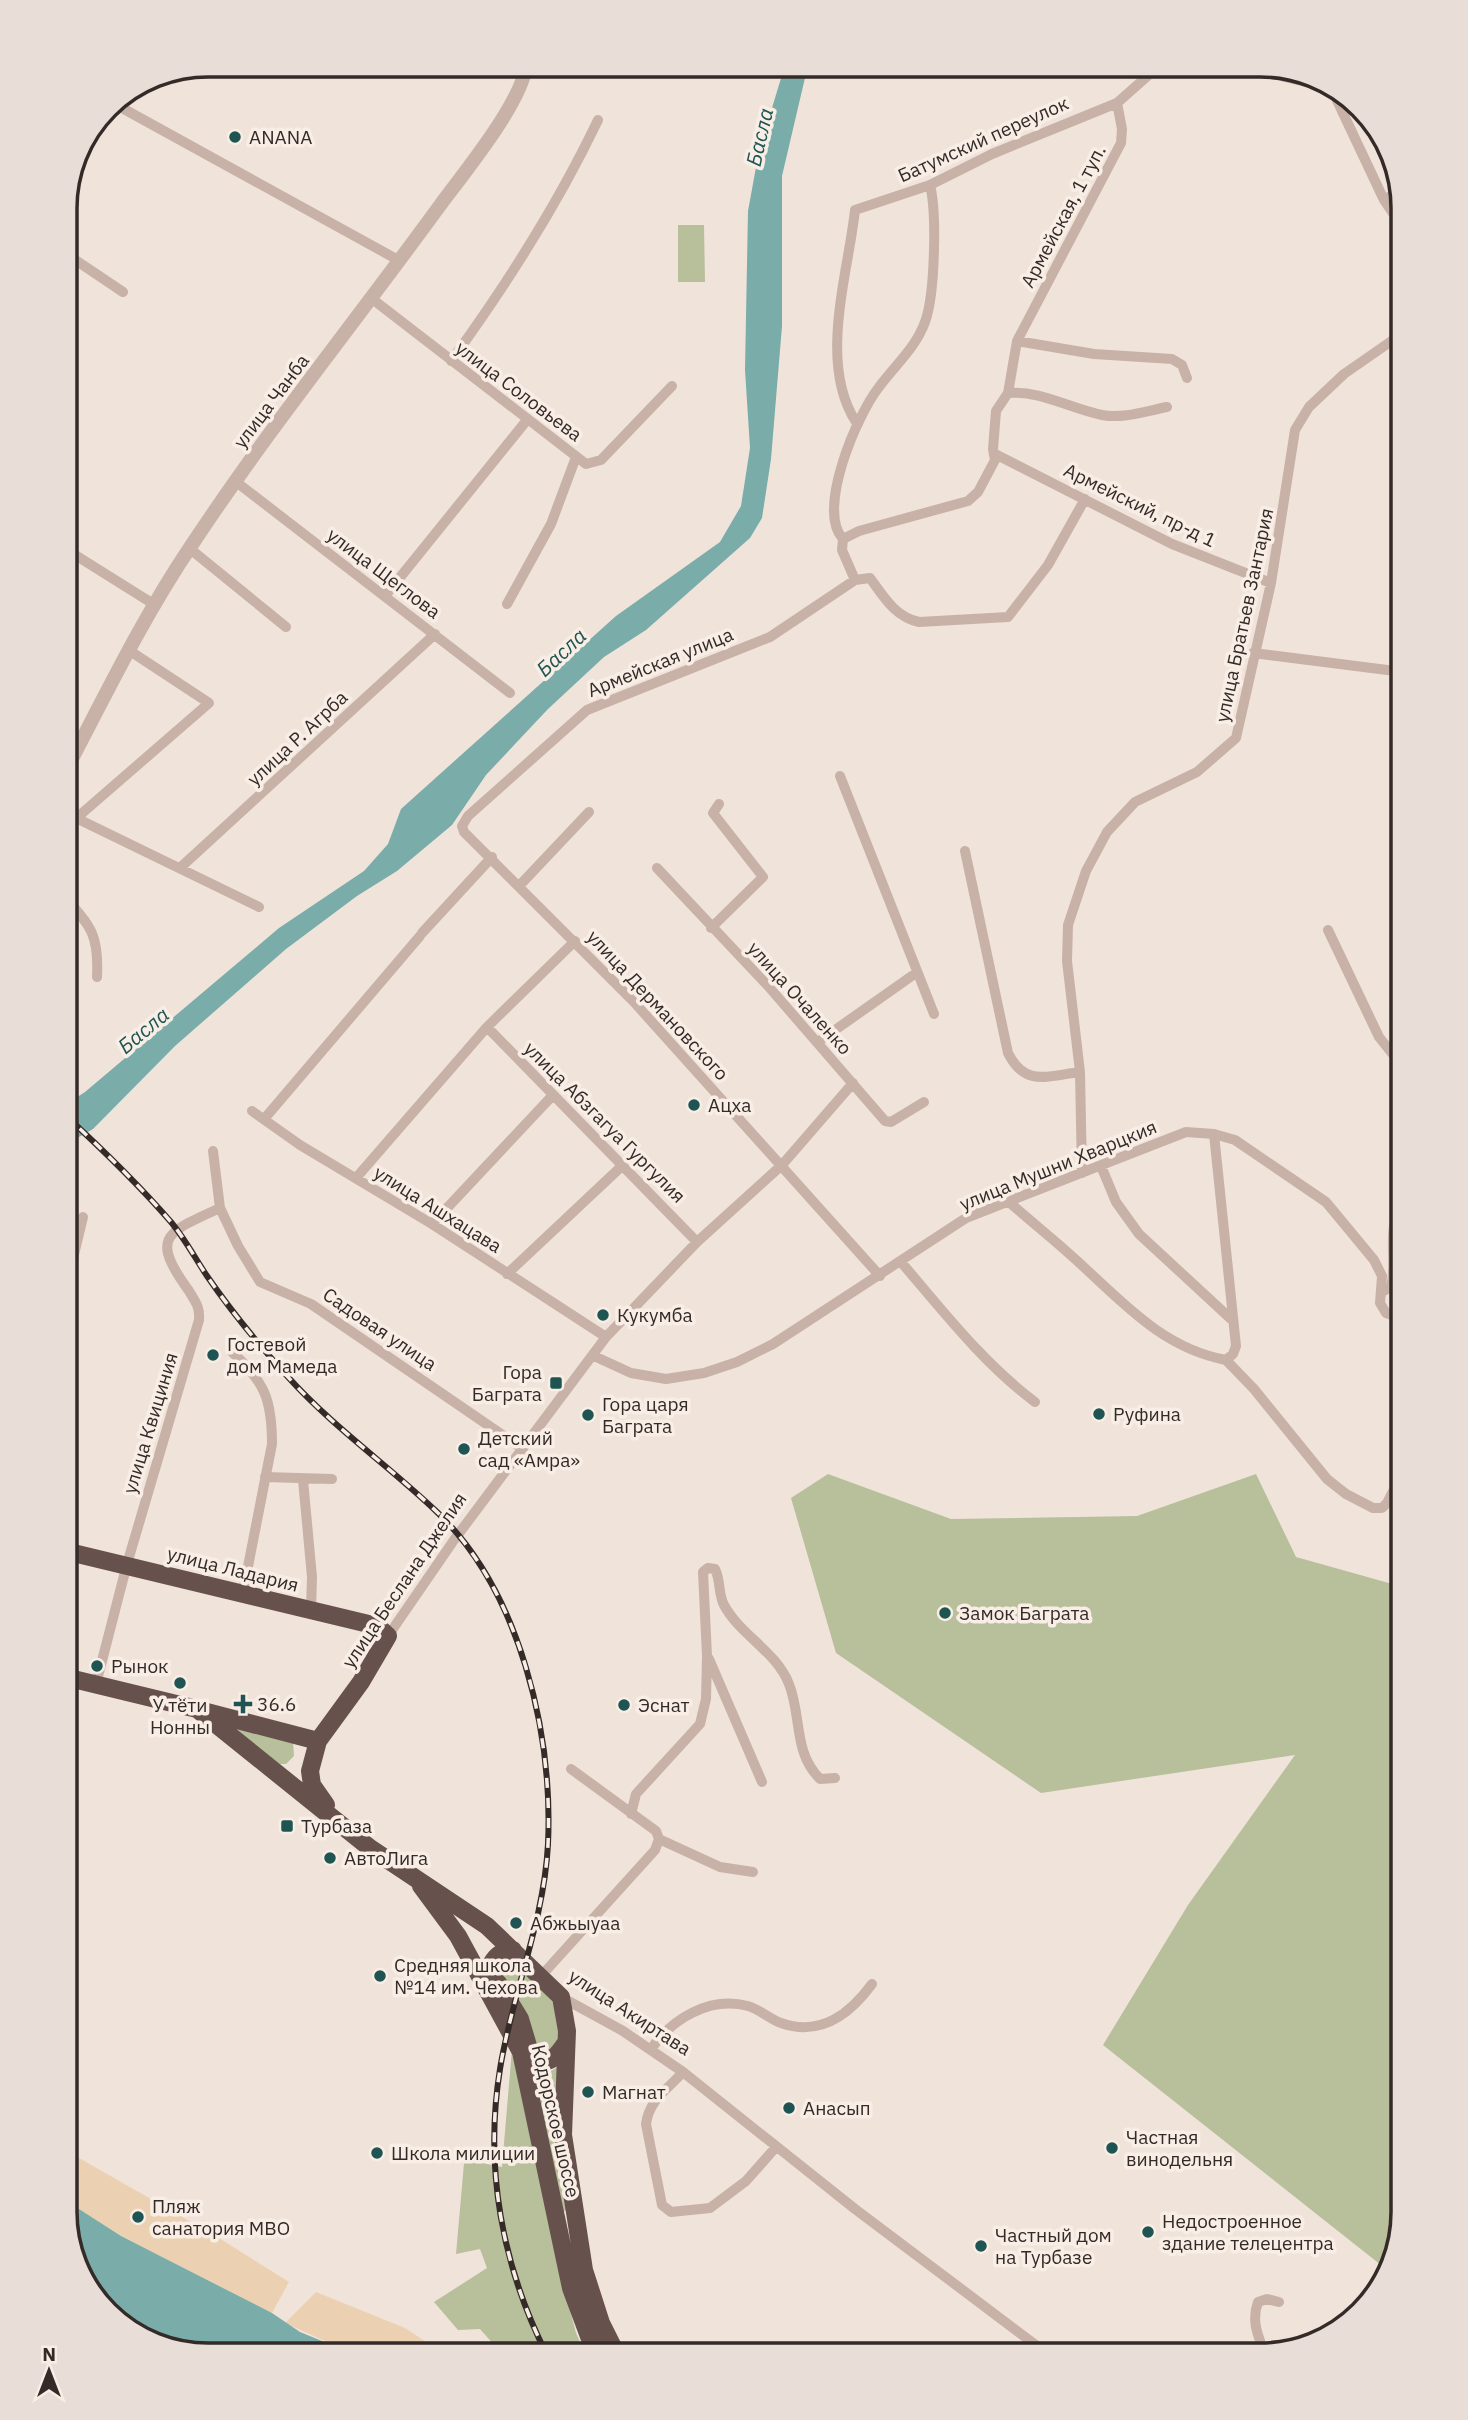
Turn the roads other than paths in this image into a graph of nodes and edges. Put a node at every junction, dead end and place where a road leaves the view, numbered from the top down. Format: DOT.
graph roads {
  1 [pos="523,77"];
  2 [pos="1146,77"];
  3 [pos="1116,103"];
  4 [pos="1339,104"];
  5 [pos="123,109"];
  6 [pos="598,120"];
  7 [pos="930,185"];
  8 [pos="1390,196"];
  9 [pos="1384,200"];
  10 [pos="1391,210"];
  11 [pos="77,261"];
  12 [pos="400,261"];
  13 [pos="123,292"];
  14 [pos="371,298"];
  15 [pos="1017,341"];
  16 [pos="1391,341"];
  17 [pos="451,361"];
  18 [pos="1187,378"];
  19 [pos="672,386"];
  20 [pos="1008,393"];
  21 [pos="1167,407"];
  22 [pos="527,419"];
  23 [pos="856,422"];
  24 [pos="995,454"];
  25 [pos="576,457"];
  26 [pos="235,481"];
  27 [pos="1085,499"];
  28 [pos="842,539"];
  29 [pos="189,548"];
  30 [pos="77,556"];
  31 [pos="855,580"];
  32 [pos="1271,583"];
  33 [pos="385,596"];
  34 [pos="507,604"];
  35 [pos="155,605"];
  36 [pos="286,626"];
  37 [pos="435,634"];
  38 [pos="130,651"];
  39 [pos="1253,653"];
  40 [pos="1391,670"];
  41 [pos="510,693"];
  42 [pos="77,750"];
  43 [pos="840,776"];
  44 [pos="719,804"];
  45 [pos="589,812"];
  46 [pos="77,817"];
  47 [pos="77,818"];
  48 [pos="462,826"];
  49 [pos="965,851"];
  50 [pos="492,857"];
  51 [pos="181,867"];
  52 [pos="657,868"];
  53 [pos="520,885"];
  54 [pos="259,907"];
  55 [pos="77,910"];
  56 [pos="711,928"];
  57 [pos="1328,930"];
  58 [pos="575,942"];
  59 [pos="916,973"];
  60 [pos="97,977"];
  61 [pos="934,1014"];
  62 [pos="487,1027"];
  63 [pos="818,1042"];
  64 [pos="1391,1052"];
  65 [pos="1080,1072"];
  66 [pos="853,1083"];
  67 [pos="553,1095"];
  68 [pos="924,1101"];
  69 [pos="252,1111"];
  70 [pos="265,1118"];
  71 [pos="1214,1134"];
  72 [pos="213,1151"];
  73 [pos="623,1165"];
  74 [pos="782,1165"];
  75 [pos="1101,1166"];
  76 [pos="1082,1173"];
  77 [pos="356,1178"];
  78 [pos="1009,1202"];
  79 [pos="220,1208"];
  80 [pos="83,1217"];
  81 [pos="432,1224"];
  82 [pos="77,1242"];
  83 [pos="698,1242"];
  84 [pos="901,1262"];
  85 [pos="507,1273"];
  86 [pos="880,1276"];
  87 [pos="1391,1287"];
  88 [pos="1382,1292"];
  89 [pos="1391,1315"];
  90 [pos="1231,1320"];
  91 [pos="606,1337"];
  92 [pos="232,1352"];
  93 [pos="594,1356"];
  94 [pos="1226,1360"];
  95 [pos="1035,1402"];
  96 [pos="523,1449"];
  97 [pos="265,1477"];
  98 [pos="303,1479"];
  99 [pos="332,1479"];
  100 [pos="1391,1495"];
  101 [pos="77,1554"];
  102 [pos="127,1564"];
  103 [pos="243,1592"];
  104 [pos="311,1610"];
  105 [pos="388,1636"];
  106 [pos="707,1656"];
  107 [pos="77,1680"];
  108 [pos="96,1685"];
  109 [pos="197,1709"];
  110 [pos="318,1741"];
  111 [pos="571,1769"];
  112 [pos="835,1778"];
  113 [pos="762,1782"];
  114 [pos="631,1814"];
  115 [pos="335,1819"];
  116 [pos="659,1839"];
  117 [pos="752,1872"];
  118 [pos="415,1878"];
  119 [pos="452,1927"];
  120 [pos="513,1950"];
  121 [pos="489,1969"];
  122 [pos="542,1975"];
  123 [pos="872,1984"];
  124 [pos="561,1997"];
  125 [pos="565,2043"];
  126 [pos="530,2049"];
  127 [pos="651,2049"];
  128 [pos="683,2072"];
  129 [pos="533,2108"];
  130 [pos="776,2147"];
  131 [pos="1279,2302"];
  132 [pos="592,2343"];
  133 [pos="611,2343"];
  134 [pos="1033,2343"];
  135 [pos="1261,2343"];
  1 -- 12 [label="street, улица Чанба"];
  2 -- 3 [label="street, Батумский переулок"];
  3 -- 7 [label="street, Батумский переулок"];
  3 -- 15 [label="street, Армейская, 1 туп."];
  4 -- 9 [label="street"];
  5 -- 12 [label="street"];
  6 -- 17 [label="street"];
  7 -- 23 [label="street"];
  7 -- 23 [label="street, Батумский переулок"];
  8 -- 9 [label="street"];
  9 -- 10 [label="street"];
  11 -- 13 [label="street"];
  12 -- 14 [label="street, улица Чанба"];
  14 -- 17 [label="street, улица Соловьева"];
  14 -- 26 [label="street, улица Чанба"];
  15 -- 18 [label="street"];
  15 -- 20 [label="street, Армейская, 1 туп."];
  16 -- 32 [label="street, улица Братьев Зантария"];
  17 -- 22 [label="street, улица Соловьева"];
  19 -- 25 [label="street, улица Соловьева"];
  20 -- 21 [label="street"];
  20 -- 24 [label="street, Армейская, 1 туп."];
  22 -- 25 [label="street, улица Соловьева"];
  22 -- 33 [label="street"];
  23 -- 28 [label="street"];
  24 -- 27 [label="street, Армейский, пр-д 1"];
  24 -- 28 [label="street, Армейская, 1 туп."];
  25 -- 34 [label="street"];
  26 -- 29 [label="street, улица Чанба"];
  26 -- 33 [label="street, улица Щеглова"];
  27 -- 31 [label="street"];
  27 -- 32 [label="street, Армейский, пр-д 1"];
  28 -- 31 [label="street"];
  29 -- 35 [label="street, улица Чанба"];
  29 -- 36 [label="street"];
  30 -- 35 [label="street"];
  31 -- 48 [label="street, Армейская улица"];
  32 -- 39 [label="street, улица Братьев Зантария"];
  33 -- 37 [label="street, улица Щеглова"];
  35 -- 38 [label="street, улица Чанба"];
  37 -- 41 [label="street, улица Щеглова"];
  37 -- 51 [label="street, улица Р. Агрба"];
  38 -- 42 [label="street, улица Чанба"];
  38 -- 46 [label="street"];
  39 -- 40 [label="street"];
  39 -- 65 [label="street, улица Братьев Зантария"];
  43 -- 59 [label="street"];
  44 -- 56 [label="street"];
  45 -- 53 [label="street"];
  47 -- 51 [label="street"];
  48 -- 50 [label="street, улица Дермановского"];
  49 -- 65 [label="street"];
  50 -- 53 [label="street, улица Дермановского"];
  50 -- 70 [label="street"];
  51 -- 54 [label="street"];
  52 -- 56 [label="street, улица Очаленко"];
  53 -- 58 [label="street, улица Дермановского"];
  55 -- 60 [label="street"];
  56 -- 63 [label="street, улица Очаленко"];
  57 -- 64 [label="street"];
  58 -- 62 [label="street"];
  58 -- 74 [label="street, улица Дермановского"];
  59 -- 61 [label="street"];
  59 -- 63 [label="street"];
  62 -- 67 [label="street, улица Абзгагуа Гургулия"];
  62 -- 77 [label="street"];
  63 -- 66 [label="street, улица Очаленко"];
  65 -- 76 [label="street, улица Братьев Зантария"];
  66 -- 68 [label="street, улица Очаленко"];
  66 -- 74 [label="street, улица Беслана Джелия"];
  67 -- 73 [label="street, улица Абзгагуа Гургулия"];
  67 -- 81 [label="street"];
  69 -- 70 [label="street, улица Ашхацава"];
  70 -- 77 [label="street, улица Ашхацава"];
  71 -- 75 [label="street, улица Мушни Хварцкия"];
  71 -- 88 [label="street, улица Мушни Хварцкия"];
  71 -- 90 [label="street"];
  72 -- 79 [label="street, Садовая улица"];
  73 -- 83 [label="street, улица Абзгагуа Гургулия"];
  73 -- 85 [label="street"];
  74 -- 83 [label="street, улица Беслана Джелия"];
  74 -- 86 [label="street, улица Дермановского"];
  75 -- 76 [label="street, улица Мушни Хварцкия"];
  75 -- 90 [label="street"];
  76 -- 78 [label="street, улица Мушни Хварцкия"];
  77 -- 81 [label="street, улица Ашхацава"];
  78 -- 84 [label="street, улица Мушни Хварцкия"];
  78 -- 94 [label="street"];
  79 -- 96 [label="street, Садовая улица"];
  79 -- 102 [label="street, улица Квициния"];
  80 -- 82 [label="street"];
  81 -- 85 [label="street, улица Ашхацава"];
  83 -- 91 [label="street, улица Беслана Джелия"];
  84 -- 86 [label="street, улица Мушни Хварцкия"];
  84 -- 95 [label="street"];
  85 -- 91 [label="street, улица Ашхацава"];
  86 -- 93 [label="street, улица Мушни Хварцкия"];
  87 -- 88 [label="street"];
  88 -- 89 [label="street, улица Мушни Хварцкия"];
  90 -- 94 [label="street"];
  91 -- 93 [label="street, улица Беслана Джелия"];
  92 -- 97 [label="street"];
  93 -- 96 [label="street, улица Беслана Джелия"];
  94 -- 100 [label="street"];
  96 -- 105 [label="street, улица Беслана Джелия"];
  97 -- 98 [label="street"];
  97 -- 103 [label="street"];
  98 -- 99 [label="street"];
  98 -- 104 [label="street"];
  101 -- 102 [label="highway, улица Ладария"];
  102 -- 103 [label="highway, улица Ладария"];
  102 -- 108 [label="street, улица Квициния"];
  103 -- 104 [label="highway, улица Ладария"];
  104 -- 105 [label="highway, улица Ладария"];
  105 -- 110 [label="highway, улица Беслана Джелия"];
  106 -- 112 [label="street"];
  106 -- 113 [label="street"];
  106 -- 114 [label="street"];
  107 -- 108 [label="highway, улица Акиртава"];
  108 -- 109 [label="highway, улица Акиртава"];
  109 -- 110 [label="highway"];
  109 -- 115 [label="highway, улица Акиртава"];
  110 -- 115 [label="highway, улица Беслана Джелия"];
  111 -- 114 [label="street"];
  114 -- 116 [label="street"];
  115 -- 118 [label="highway, улица Акиртава"];
  116 -- 117 [label="street"];
  116 -- 122 [label="street"];
  118 -- 119 [label="highway, Кодорское шоссе"];
  118 -- 120 [label="highway, улица Акиртава"];
  119 -- 121 [label="highway"];
  119 -- 129 [label="highway, Кодорское шоссе"];
  120 -- 121 [label="highway"];
  120 -- 122 [label="highway, улица Акиртава"];
  121 -- 126 [label="highway"];
  122 -- 124 [label="highway, улица Акиртава"];
  123 -- 127 [label="street"];
  124 -- 125 [label="highway, Кодорское шоссе"];
  124 -- 127 [label="street, улица Акиртава"];
  125 -- 126 [label="highway"];
  125 -- 133 [label="highway, Кодорское шоссе"];
  126 -- 129 [label="highway"];
  127 -- 128 [label="street, улица Акиртава"];
  128 -- 130 [label="street, улица Акиртава"];
  128 -- 130 [label="street"];
  129 -- 132 [label="highway, Кодорское шоссе"];
  130 -- 134 [label="street, улица Акиртава"];
  131 -- 135 [label="street"];
}
